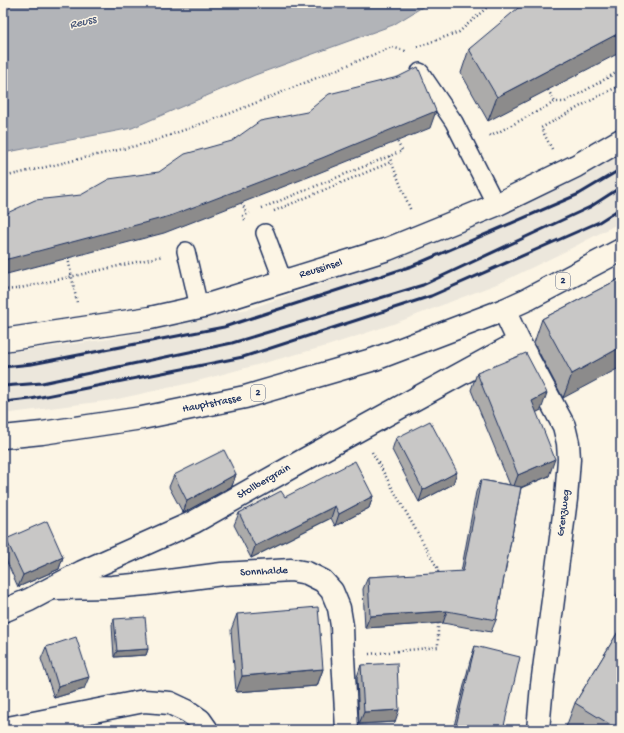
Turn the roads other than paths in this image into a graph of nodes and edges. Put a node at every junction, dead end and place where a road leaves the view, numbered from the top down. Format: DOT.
graph roads {
  1 [pos="420,72"];
  2 [pos="621,140"];
  3 [pos="496,205"];
  4 [pos="265,233"];
  5 [pos="621,250"];
  6 [pos="186,251"];
  7 [pos="283,281"];
  8 [pos="199,307"];
  9 [pos="504,310"];
  10 [pos="3,340"];
  11 [pos="519,342"];
  12 [pos="3,437"];
  13 [pos="50,589"];
  14 [pos="3,611"];
  15 [pos="3,729"];
  16 [pos="207,730"];
  17 [pos="347,730"];
  18 [pos="538,730"];
  1 -- 3 [label="lane"];
  2 -- 3 [label="street, Reussinsel"];
  3 -- 7 [label="street, Reussinsel"];
  4 -- 7 [label="lane"];
  5 -- 9 [label="street, 2"];
  6 -- 8 [label="lane"];
  7 -- 8 [label="street, Reussinsel"];
  8 -- 10 [label="street, Reussinsel"];
  9 -- 11 [label="street, Grenzweg"];
  9 -- 12 [label="street, Hauptstrasse / 2"];
  11 -- 13 [label="street, Stollbergrain"];
  11 -- 18 [label="street, Grenzweg"];
  13 -- 14 [label="street, Stollbergrain"];
  13 -- 17 [label="street, Sonnhalde"];
  15 -- 16 [label="street"];
}
